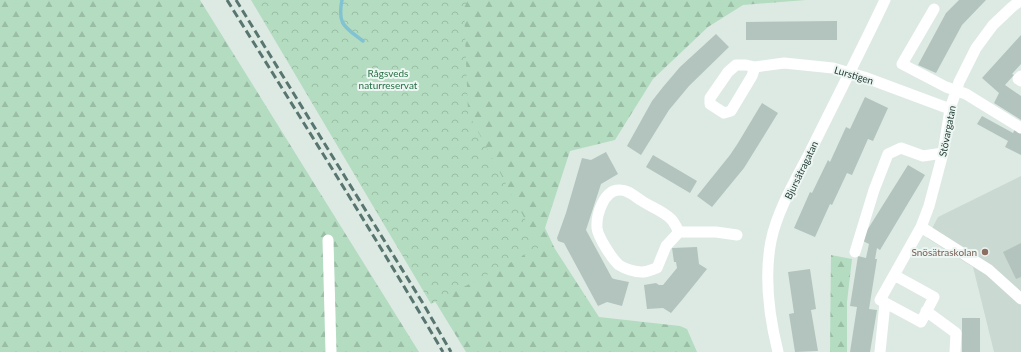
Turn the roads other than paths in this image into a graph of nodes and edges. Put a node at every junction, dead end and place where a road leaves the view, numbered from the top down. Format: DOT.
graph roads {
  1 [pos="885,0"];
  2 [pos="1021,0"];
  3 [pos="934,9"];
  4 [pos="755,67"];
  5 [pos="850,73"];
  6 [pos="1021,76"];
  7 [pos="1021,81"];
  8 [pos="956,91"];
  9 [pos="950,109"];
  10 [pos="1021,128"];
  11 [pos="943,153"];
  12 [pos="921,227"];
  13 [pos="679,232"];
  14 [pos="737,235"];
  15 [pos="328,240"];
  16 [pos="855,252"];
  17 [pos="894,275"];
  18 [pos="1021,299"];
  19 [pos="885,303"];
  20 [pos="926,311"];
  21 [pos="331,352"];
  22 [pos="778,352"];
  23 [pos="880,352"];
  24 [pos="955,352"];
  1 -- 5 [label="street, Bjursätragatan"];
  2 -- 8 [label="street, Stövargatan"];
  3 -- 8 [label="street"];
  4 -- 4 [label="street, Lurstigen"];
  4 -- 5 [label="street, Lurstigen"];
  5 -- 9 [label="street, Lurstigen"];
  5 -- 22 [label="street, Bjursätragatan"];
  6 -- 7 [label="street"];
  8 -- 9 [label="street, Stövargatan"];
  8 -- 10 [label="street"];
  9 -- 11 [label="street, Stövargatan"];
  11 -- 12 [label="street, Stövargatan"];
  11 -- 16 [label="street"];
  12 -- 17 [label="street, Stövargatan"];
  12 -- 18 [label="street"];
  13 -- 13 [label="street"];
  13 -- 14 [label="street"];
  15 -- 21 [label="street"];
  17 -- 19 [label="street, Stövargatan"];
  17 -- 20 [label="street"];
  19 -- 20 [label="street"];
  19 -- 23 [label="street"];
  20 -- 24 [label="street"];
}
